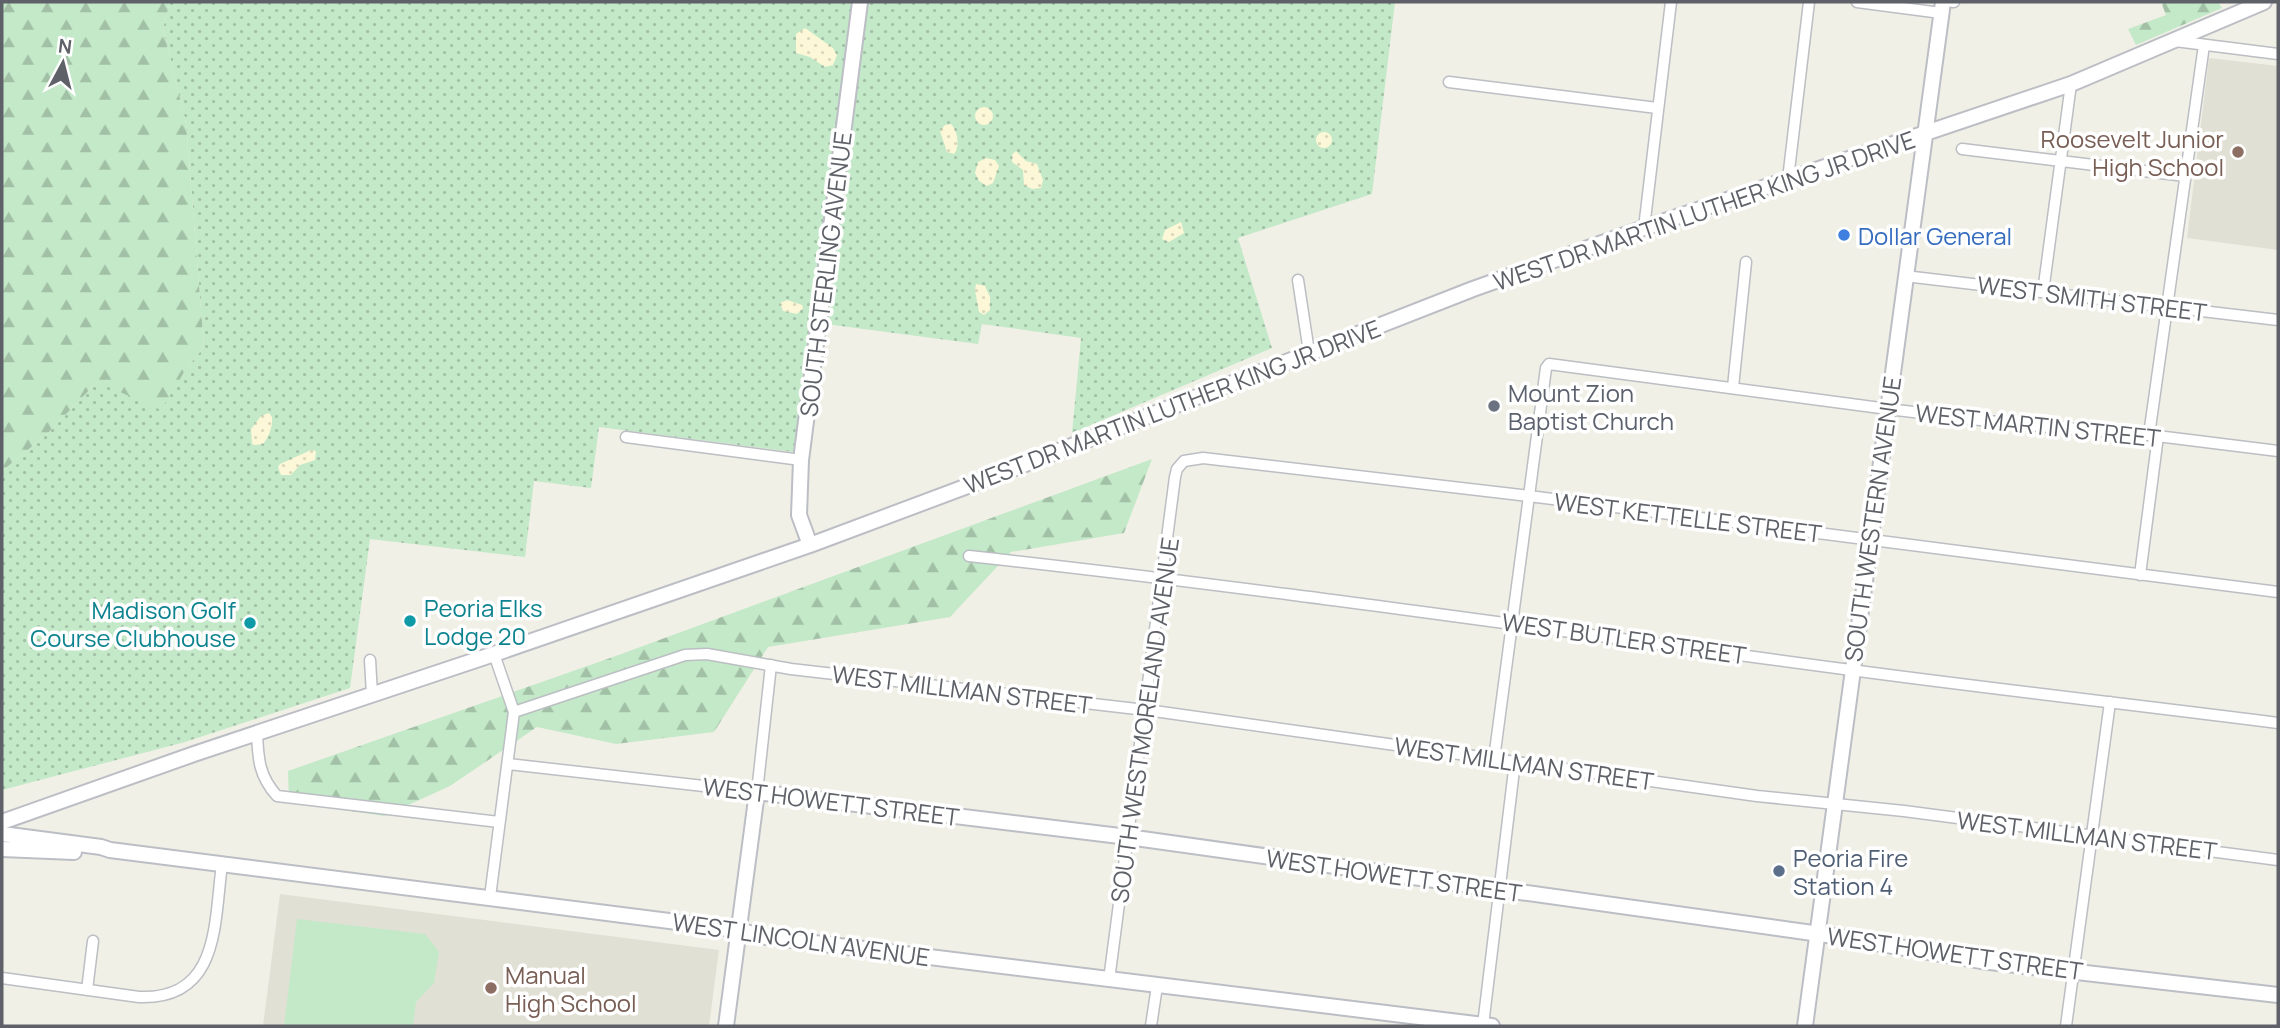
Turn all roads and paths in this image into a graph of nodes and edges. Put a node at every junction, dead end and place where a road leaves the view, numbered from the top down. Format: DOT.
graph roads {
  1 [pos="860,2"];
  2 [pos="1671,2"];
  3 [pos="1809,2"];
  4 [pos="1857,2"];
  5 [pos="2264,2"];
  6 [pos="1947,4"];
  7 [pos="2174,41"];
  8 [pos="2204,45"];
  9 [pos="2278,54"];
  10 [pos="1449,82"];
  11 [pos="2071,84"];
  12 [pos="1657,108"];
  13 [pos="1925,134"];
  14 [pos="1962,149"];
  15 [pos="2061,160"];
  16 [pos="2185,176"];
  17 [pos="1788,180"];
  18 [pos="1644,228"];
  19 [pos="1746,262"];
  20 [pos="1905,276"];
  21 [pos="1298,279"];
  22 [pos="2043,292"];
  23 [pos="2168,306"];
  24 [pos="2278,320"];
  25 [pos="1309,352"];
  26 [pos="1733,387"];
  27 [pos="1888,409"];
  28 [pos="2153,436"];
  29 [pos="626,437"];
  30 [pos="2278,451"];
  31 [pos="801,460"];
  32 [pos="1182,462"];
  33 [pos="1529,496"];
  34 [pos="1871,540"];
  35 [pos="810,545"];
  36 [pos="970,556"];
  37 [pos="2140,575"];
  38 [pos="1163,577"];
  39 [pos="2278,592"];
  40 [pos="1511,622"];
  41 [pos="494,654"];
  42 [pos="370,660"];
  43 [pos="771,665"];
  44 [pos="1852,670"];
  45 [pos="372,694"];
  46 [pos="2110,702"];
  47 [pos="1144,710"];
  48 [pos="514,712"];
  49 [pos="2278,723"];
  50 [pos="257,733"];
  51 [pos="1494,759"];
  52 [pos="1515,762"];
  53 [pos="508,764"];
  54 [pos="757,792"];
  55 [pos="75,795"];
  56 [pos="1834,805"];
  57 [pos="2,813"];
  58 [pos="499,822"];
  59 [pos="4,830"];
  60 [pos="1128,836"];
  61 [pos="2092,836"];
  62 [pos="2,849"];
  63 [pos="110,850"];
  64 [pos="2278,860"];
  65 [pos="222,864"];
  66 [pos="1499,889"];
  67 [pos="490,897"];
  68 [pos="740,930"];
  69 [pos="1816,933"];
  70 [pos="93,941"];
  71 [pos="2073,971"];
  72 [pos="2,978"];
  73 [pos="1109,980"];
  74 [pos="1157,986"];
  75 [pos="87,990"];
  76 [pos="2278,995"];
  77 [pos="1480,1025"];
  78 [pos="726,1026"];
  79 [pos="1151,1026"];
  80 [pos="1805,1026"];
  81 [pos="2066,1026"];
  1 -- 31 [label="main road, SOUTH STERLING AVENUE"];
  2 -- 12 [label="street"];
  3 -- 17 [label="street"];
  4 -- 6 [label="street"];
  5 -- 7 [label="main road, WEST DR MARTIN LUTHER KING JR DRIVE"];
  6 -- 13 [label="main road, SOUTH WESTERN AVENUE"];
  7 -- 8 [label="street"];
  7 -- 11 [label="main road, WEST DR MARTIN LUTHER KING JR DRIVE"];
  8 -- 9 [label="street"];
  8 -- 16 [label="street"];
  10 -- 12 [label="street"];
  11 -- 13 [label="main road, WEST DR MARTIN LUTHER KING JR DRIVE"];
  11 -- 15 [label="street"];
  12 -- 18 [label="street"];
  13 -- 17 [label="main road, WEST DR MARTIN LUTHER KING JR DRIVE"];
  13 -- 20 [label="main road, SOUTH WESTERN AVENUE"];
  14 -- 15 [label="street"];
  15 -- 16 [label="street"];
  15 -- 22 [label="street"];
  16 -- 23 [label="street"];
  17 -- 18 [label="main road, WEST DR MARTIN LUTHER KING JR DRIVE"];
  18 -- 25 [label="main road, WEST DR MARTIN LUTHER KING JR DRIVE"];
  19 -- 26 [label="street"];
  20 -- 22 [label="street, WEST SMITH STREET"];
  20 -- 27 [label="main road, SOUTH WESTERN AVENUE"];
  21 -- 25 [label="street"];
  22 -- 23 [label="street, WEST SMITH STREET"];
  23 -- 24 [label="street, WEST SMITH STREET"];
  23 -- 28 [label="street"];
  25 -- 35 [label="main road, WEST DR MARTIN LUTHER KING JR DRIVE"];
  26 -- 27 [label="street, WEST MARTIN STREET"];
  26 -- 33 [label="street, WEST MARTIN STREET"];
  27 -- 28 [label="street, WEST MARTIN STREET"];
  27 -- 34 [label="main road, SOUTH WESTERN AVENUE"];
  28 -- 30 [label="street, WEST MARTIN STREET"];
  28 -- 37 [label="street"];
  29 -- 31 [label="street"];
  31 -- 35 [label="main road, SOUTH STERLING AVENUE"];
  32 -- 33 [label="street, WEST KETTELLE STREET"];
  32 -- 38 [label="street, SOUTH WESTMORELAND AVENUE"];
  33 -- 34 [label="street, WEST KETTELLE STREET"];
  33 -- 40 [label="street"];
  34 -- 37 [label="street, WEST KETTELLE STREET"];
  34 -- 44 [label="main road, SOUTH WESTERN AVENUE"];
  35 -- 41 [label="main road, WEST DR MARTIN LUTHER KING JR DRIVE"];
  36 -- 38 [label="street, WEST BUTLER STREET"];
  37 -- 39 [label="street, WEST KETTELLE STREET"];
  38 -- 40 [label="street, WEST BUTLER STREET"];
  38 -- 47 [label="street, SOUTH WESTMORELAND AVENUE"];
  40 -- 44 [label="street, WEST BUTLER STREET"];
  40 -- 51 [label="street"];
  41 -- 45 [label="main road, WEST DR MARTIN LUTHER KING JR DRIVE"];
  41 -- 48 [label="street"];
  42 -- 45 [label="street"];
  43 -- 47 [label="street, WEST MILLMAN STREET"];
  43 -- 48 [label="street, WEST MILLMAN STREET"];
  43 -- 54 [label="street"];
  44 -- 46 [label="street, WEST BUTLER STREET"];
  44 -- 56 [label="main road, SOUTH WESTERN AVENUE"];
  45 -- 50 [label="main road, WEST DR MARTIN LUTHER KING JR DRIVE"];
  46 -- 49 [label="street, WEST BUTLER STREET"];
  46 -- 61 [label="street"];
  47 -- 51 [label="street, WEST MILLMAN STREET"];
  47 -- 60 [label="street, SOUTH WESTMORELAND AVENUE"];
  48 -- 53 [label="street"];
  50 -- 55 [label="main road, WEST DR MARTIN LUTHER KING JR DRIVE"];
  50 -- 58 [label="street"];
  51 -- 52 [label="street, WEST MILLMAN STREET"];
  52 -- 56 [label="street, WEST MILLMAN STREET"];
  52 -- 66 [label="street"];
  53 -- 54 [label="street, WEST HOWETT STREET"];
  53 -- 58 [label="street"];
  54 -- 60 [label="main road, WEST HOWETT STREET"];
  54 -- 68 [label="main road"];
  55 -- 57 [label="main road, WEST DR MARTIN LUTHER KING JR DRIVE"];
  55 -- 59 [label="main road, WEST DR MARTIN LUTHER KING JR DRIVE"];
  56 -- 61 [label="street, WEST MILLMAN STREET"];
  56 -- 69 [label="main road, SOUTH WESTERN AVENUE"];
  58 -- 67 [label="street"];
  59 -- 63 [label="main road, WEST LINCOLN AVENUE"];
  60 -- 66 [label="main road, WEST HOWETT STREET"];
  60 -- 73 [label="street, SOUTH WESTMORELAND AVENUE"];
  61 -- 64 [label="street, WEST MILLMAN STREET"];
  61 -- 71 [label="street"];
  62 -- 63 [label="main road, WEST LINCOLN AVENUE"];
  63 -- 65 [label="main road, WEST LINCOLN AVENUE"];
  65 -- 67 [label="main road, WEST LINCOLN AVENUE"];
  65 -- 75 [label="street"];
  66 -- 69 [label="main road, WEST HOWETT STREET"];
  66 -- 77 [label="street"];
  67 -- 68 [label="main road, WEST LINCOLN AVENUE"];
  68 -- 73 [label="main road, WEST LINCOLN AVENUE"];
  68 -- 78 [label="main road"];
  69 -- 71 [label="main road, WEST HOWETT STREET"];
  69 -- 80 [label="main road, SOUTH WESTERN AVENUE"];
  70 -- 75 [label="street"];
  71 -- 76 [label="main road, WEST HOWETT STREET"];
  71 -- 81 [label="street"];
  72 -- 75 [label="street"];
  73 -- 74 [label="main road, WEST LINCOLN AVENUE"];
  74 -- 77 [label="main road, WEST LINCOLN AVENUE"];
  74 -- 79 [label="street"];
}
